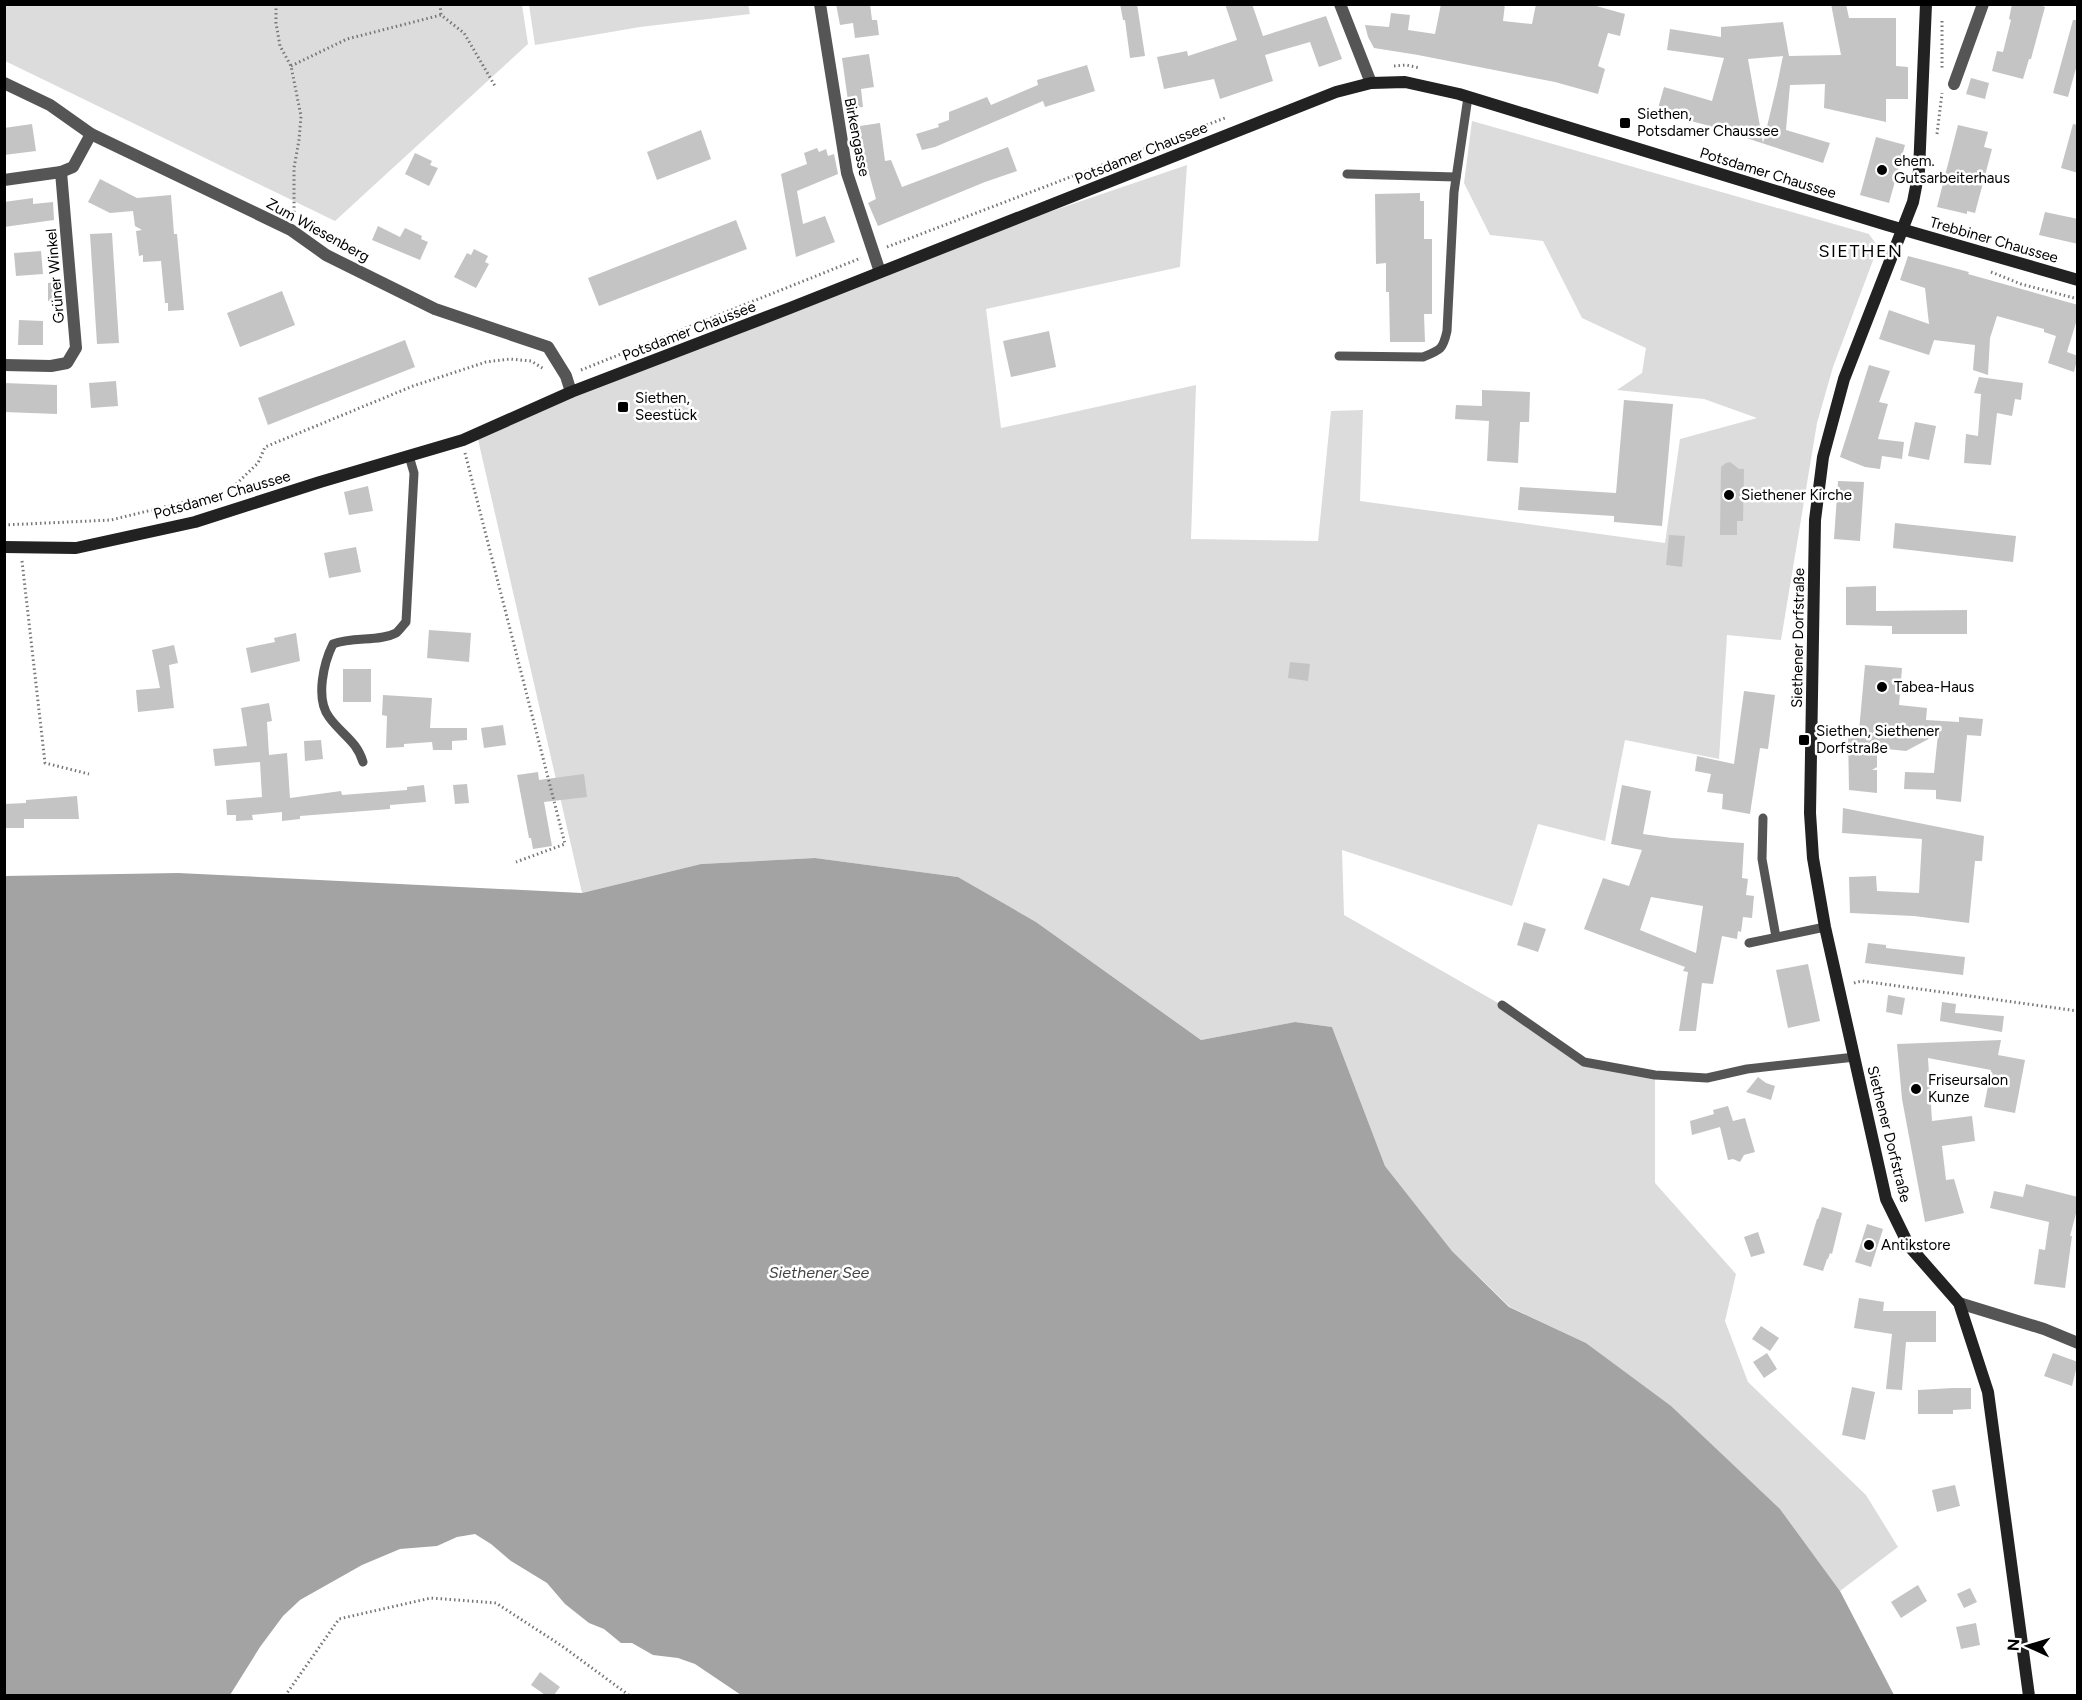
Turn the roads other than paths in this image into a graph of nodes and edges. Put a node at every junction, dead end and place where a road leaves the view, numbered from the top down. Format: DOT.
graph roads {
  1 [pos="820,4"];
  2 [pos="1340,4"];
  3 [pos="1926,4"];
  4 [pos="1983,4"];
  5 [pos="4,83"];
  6 [pos="1371,83"];
  7 [pos="1954,84"];
  8 [pos="1467,97"];
  9 [pos="91,134"];
  10 [pos="61,172"];
  11 [pos="1347,174"];
  12 [pos="1456,177"];
  13 [pos="4,180"];
  14 [pos="1902,230"];
  15 [pos="880,272"];
  16 [pos="2078,280"];
  17 [pos="1339,356"];
  18 [pos="4,365"];
  19 [pos="571,392"];
  20 [pos="409,456"];
  21 [pos="4,547"];
  22 [pos="363,762"];
  23 [pos="1763,818"];
  24 [pos="1825,927"];
  25 [pos="1776,937"];
  26 [pos="1749,943"];
  27 [pos="1502,1005"];
  28 [pos="1855,1057"];
  29 [pos="1959,1303"];
  30 [pos="2078,1342"];
  31 [pos="2030,1695"];
  1 -- 15 [label="street, Birkengasse"];
  2 -- 6 [label="street"];
  3 -- 14 [label="main road, Siethener Dorfstraße"];
  4 -- 7 [label="street"];
  5 -- 9 [label="street, Zum Wiesenberg"];
  6 -- 8 [label="main road, Potsdamer Chaussee"];
  6 -- 15 [label="main road, Potsdamer Chaussee"];
  8 -- 12 [label="lane"];
  8 -- 14 [label="main road, Potsdamer Chaussee"];
  9 -- 10 [label="street"];
  9 -- 19 [label="street, Zum Wiesenberg"];
  10 -- 13 [label="street"];
  10 -- 18 [label="street, Grüner Winkel"];
  11 -- 12 [label="lane"];
  12 -- 17 [label="lane"];
  14 -- 16 [label="main road, Trebbiner Chaussee"];
  14 -- 24 [label="main road, Siethener Dorfstraße"];
  15 -- 19 [label="main road, Potsdamer Chaussee"];
  19 -- 20 [label="main road, Potsdamer Chaussee"];
  20 -- 21 [label="main road, Potsdamer Chaussee"];
  20 -- 22 [label="lane"];
  23 -- 25 [label="lane"];
  24 -- 25 [label="lane"];
  24 -- 28 [label="main road, Siethener Dorfstraße"];
  25 -- 26 [label="lane"];
  27 -- 28 [label="lane, Siethener Dorfstraße"];
  28 -- 29 [label="main road, Siethener Dorfstraße"];
  29 -- 30 [label="street"];
  29 -- 31 [label="main road, Siethener Dorfstraße"];
}
